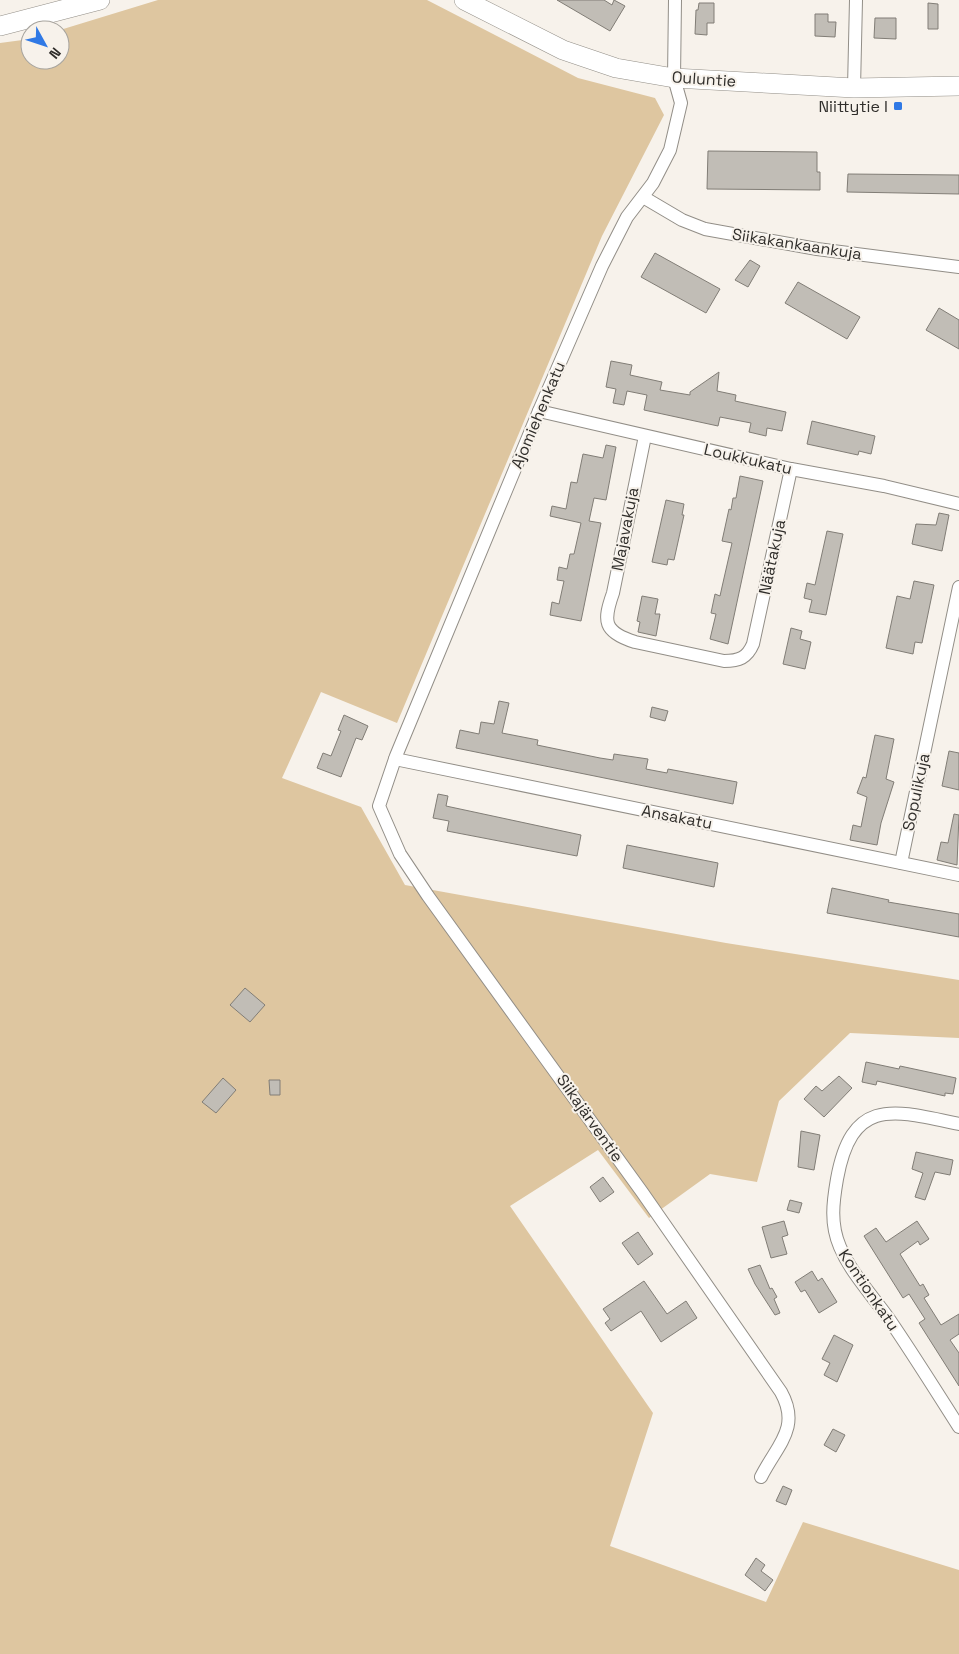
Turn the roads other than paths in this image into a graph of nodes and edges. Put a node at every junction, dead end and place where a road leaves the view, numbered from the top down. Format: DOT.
graph roads {
  1 [pos="100,0"];
  2 [pos="464,0"];
  3 [pos="676,0"];
  4 [pos="856,0"];
  5 [pos="0,26"];
  6 [pos="674,78"];
  7 [pos="959,86"];
  8 [pos="854,88"];
  9 [pos="643,198"];
  10 [pos="959,267"];
  11 [pos="539,410"];
  12 [pos="645,436"];
  13 [pos="791,469"];
  14 [pos="959,504"];
  15 [pos="959,587"];
  16 [pos="753,644"];
  17 [pos="395,759"];
  18 [pos="901,862"];
  19 [pos="959,875"];
  20 [pos="959,1124"];
  21 [pos="959,1427"];
  22 [pos="761,1477"];
  1 -- 5 [label="street"];
  2 -- 6 [label="street, Ouluntie"];
  3 -- 6 [label="street, Ajomiehenkatu"];
  4 -- 8 [label="street"];
  6 -- 8 [label="street, Ouluntie"];
  6 -- 9 [label="street, Ajomiehenkatu"];
  7 -- 8 [label="street, Ouluntie"];
  9 -- 10 [label="street, Siikakankaankuja"];
  9 -- 11 [label="street, Ajomiehenkatu"];
  11 -- 12 [label="street, Loukkukatu"];
  11 -- 17 [label="street, Ajomiehenkatu"];
  12 -- 13 [label="street, Loukkukatu"];
  12 -- 16 [label="street, Majavakuja"];
  13 -- 14 [label="street, Loukkukatu"];
  13 -- 16 [label="street, Näätakuja"];
  15 -- 18 [label="street, Sopulikuja"];
  17 -- 18 [label="street, Ansakatu"];
  17 -- 22 [label="street, Siikajärventie"];
  18 -- 19 [label="street, Ansakatu"];
  20 -- 21 [label="street, Kontionkatu"];
}
